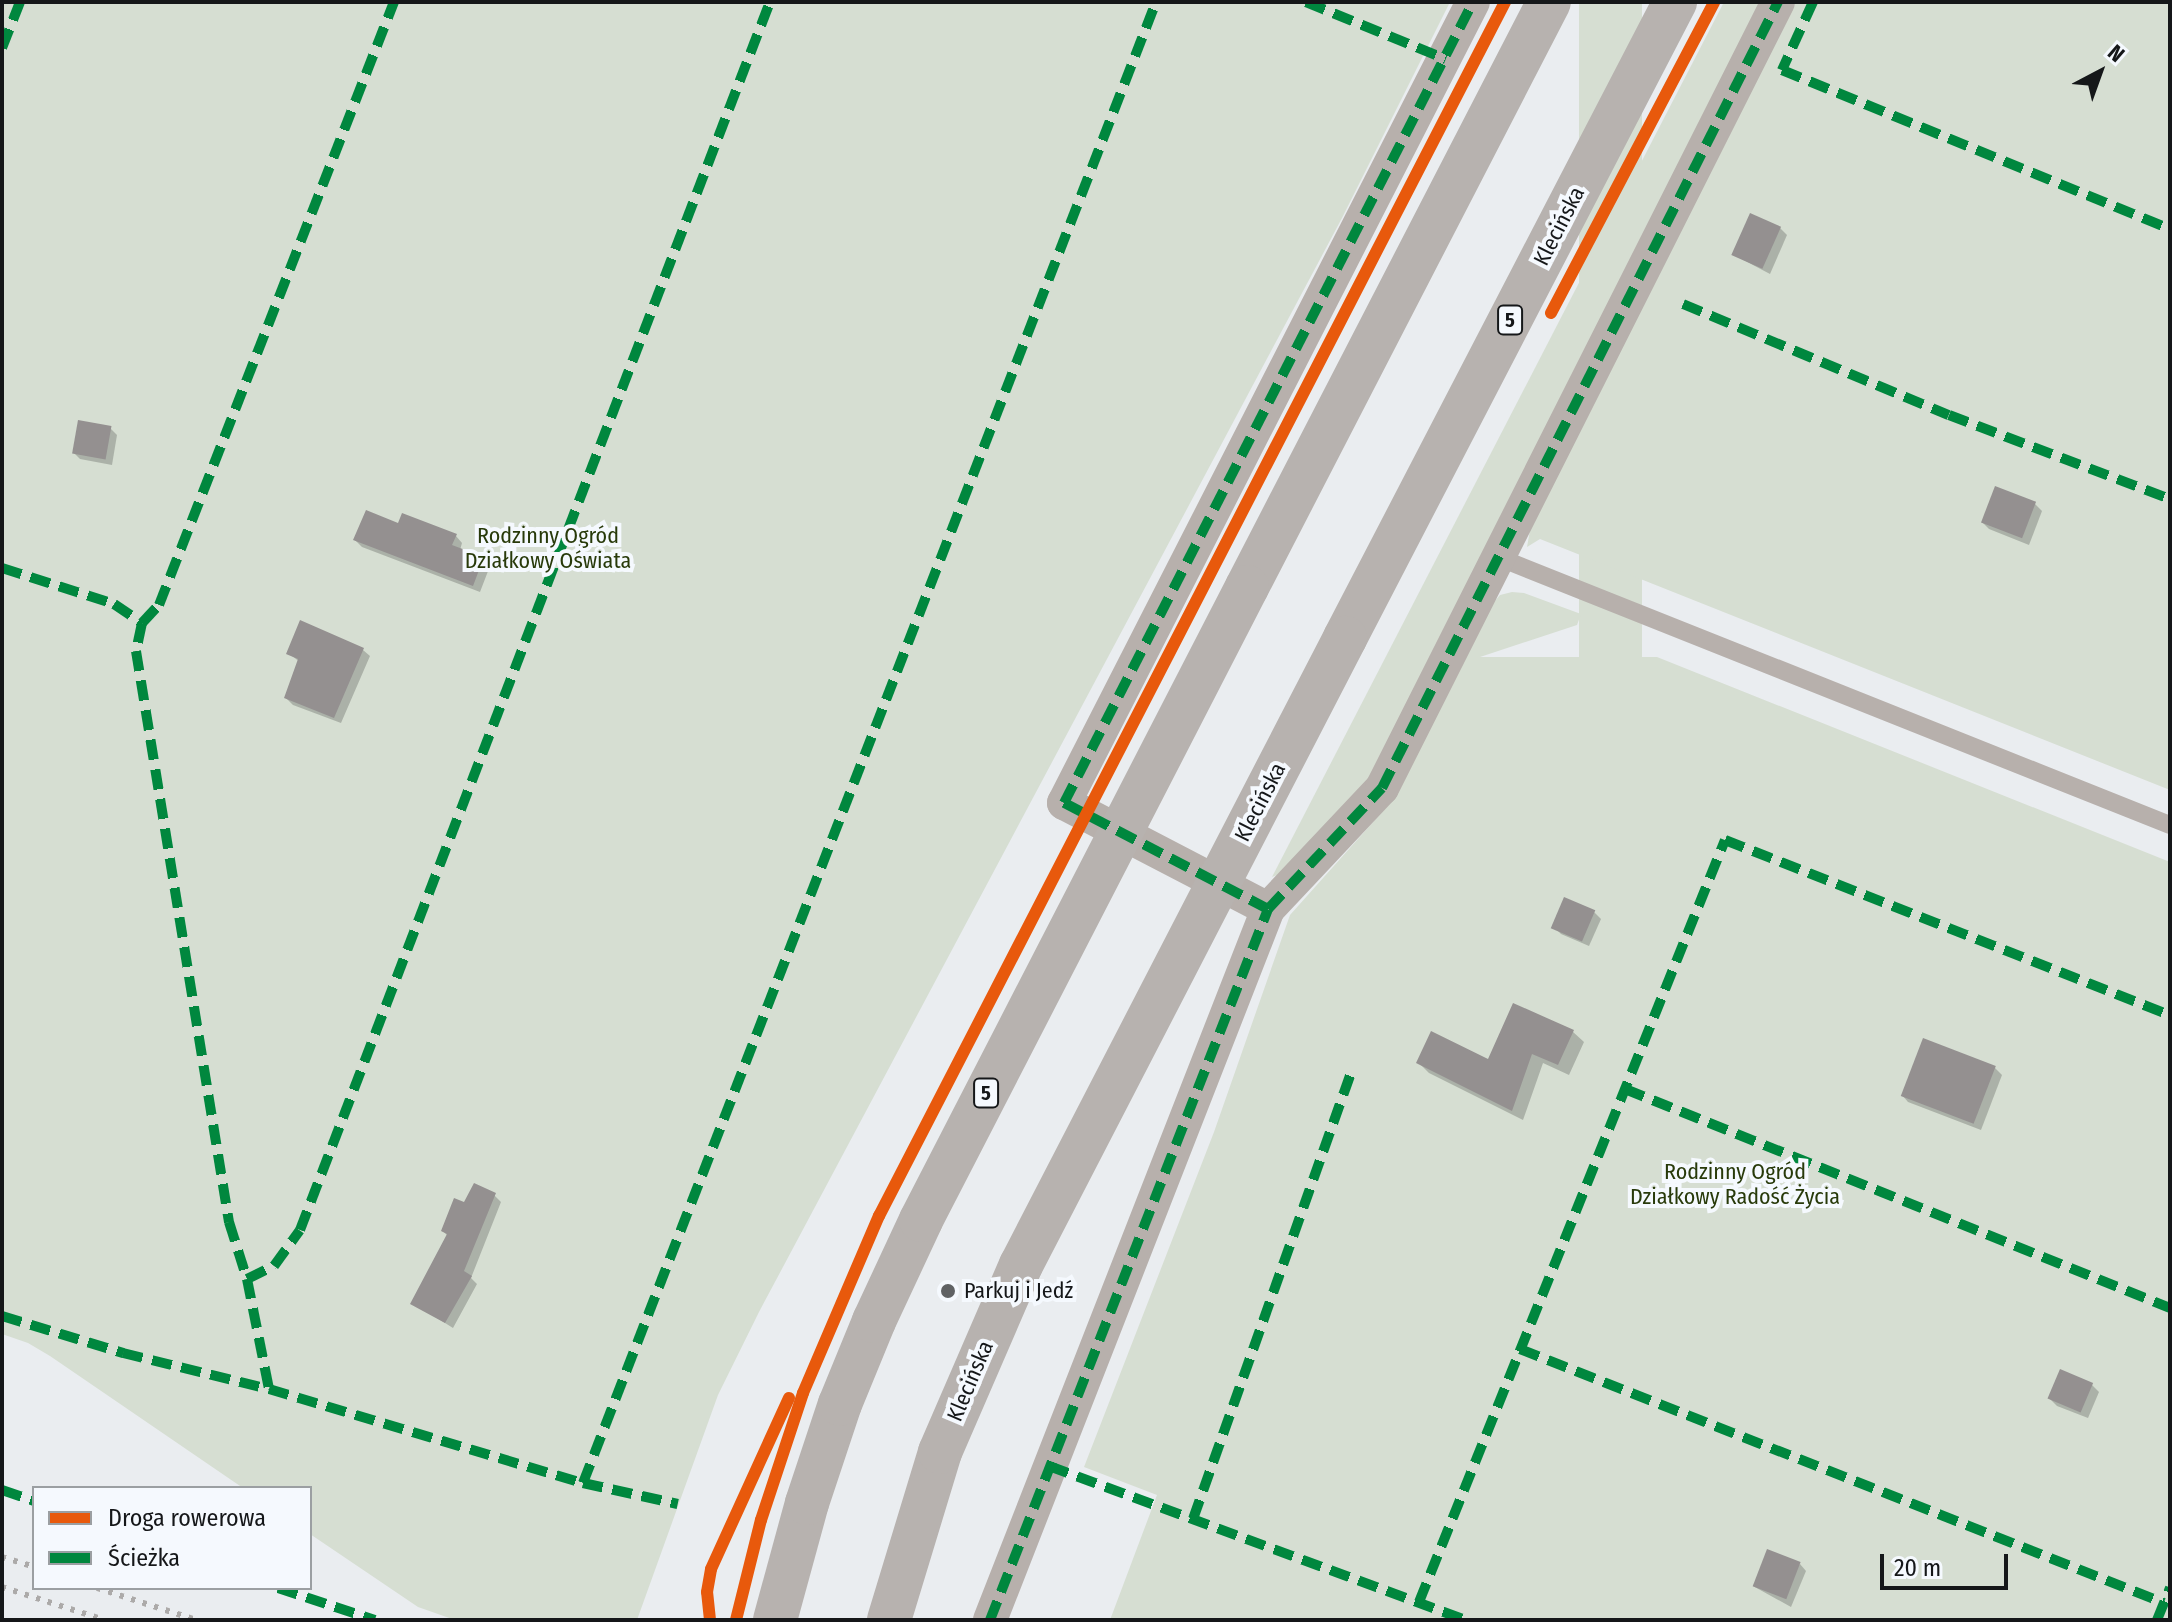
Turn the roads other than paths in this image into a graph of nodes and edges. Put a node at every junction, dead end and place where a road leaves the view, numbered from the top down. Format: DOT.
graph roads {
  1 [pos="1473,2"];
  2 [pos="1549,2"];
  3 [pos="1675,2"];
  4 [pos="1778,2"];
  5 [pos="1500,558"];
  6 [pos="2170,825"];
  7 [pos="1268,909"];
  8 [pos="775,1620"];
  9 [pos="889,1620"];
  10 [pos="990,1620"];
  1 -- 7 [label="street"];
  2 -- 8 [label="main road, 5, bridge"];
  3 -- 9 [label="main road, Klecińska / 5, bridge"];
  4 -- 5 [label="street"];
  5 -- 6 [label="lane"];
  5 -- 7 [label="street"];
  7 -- 10 [label="street"];
}
